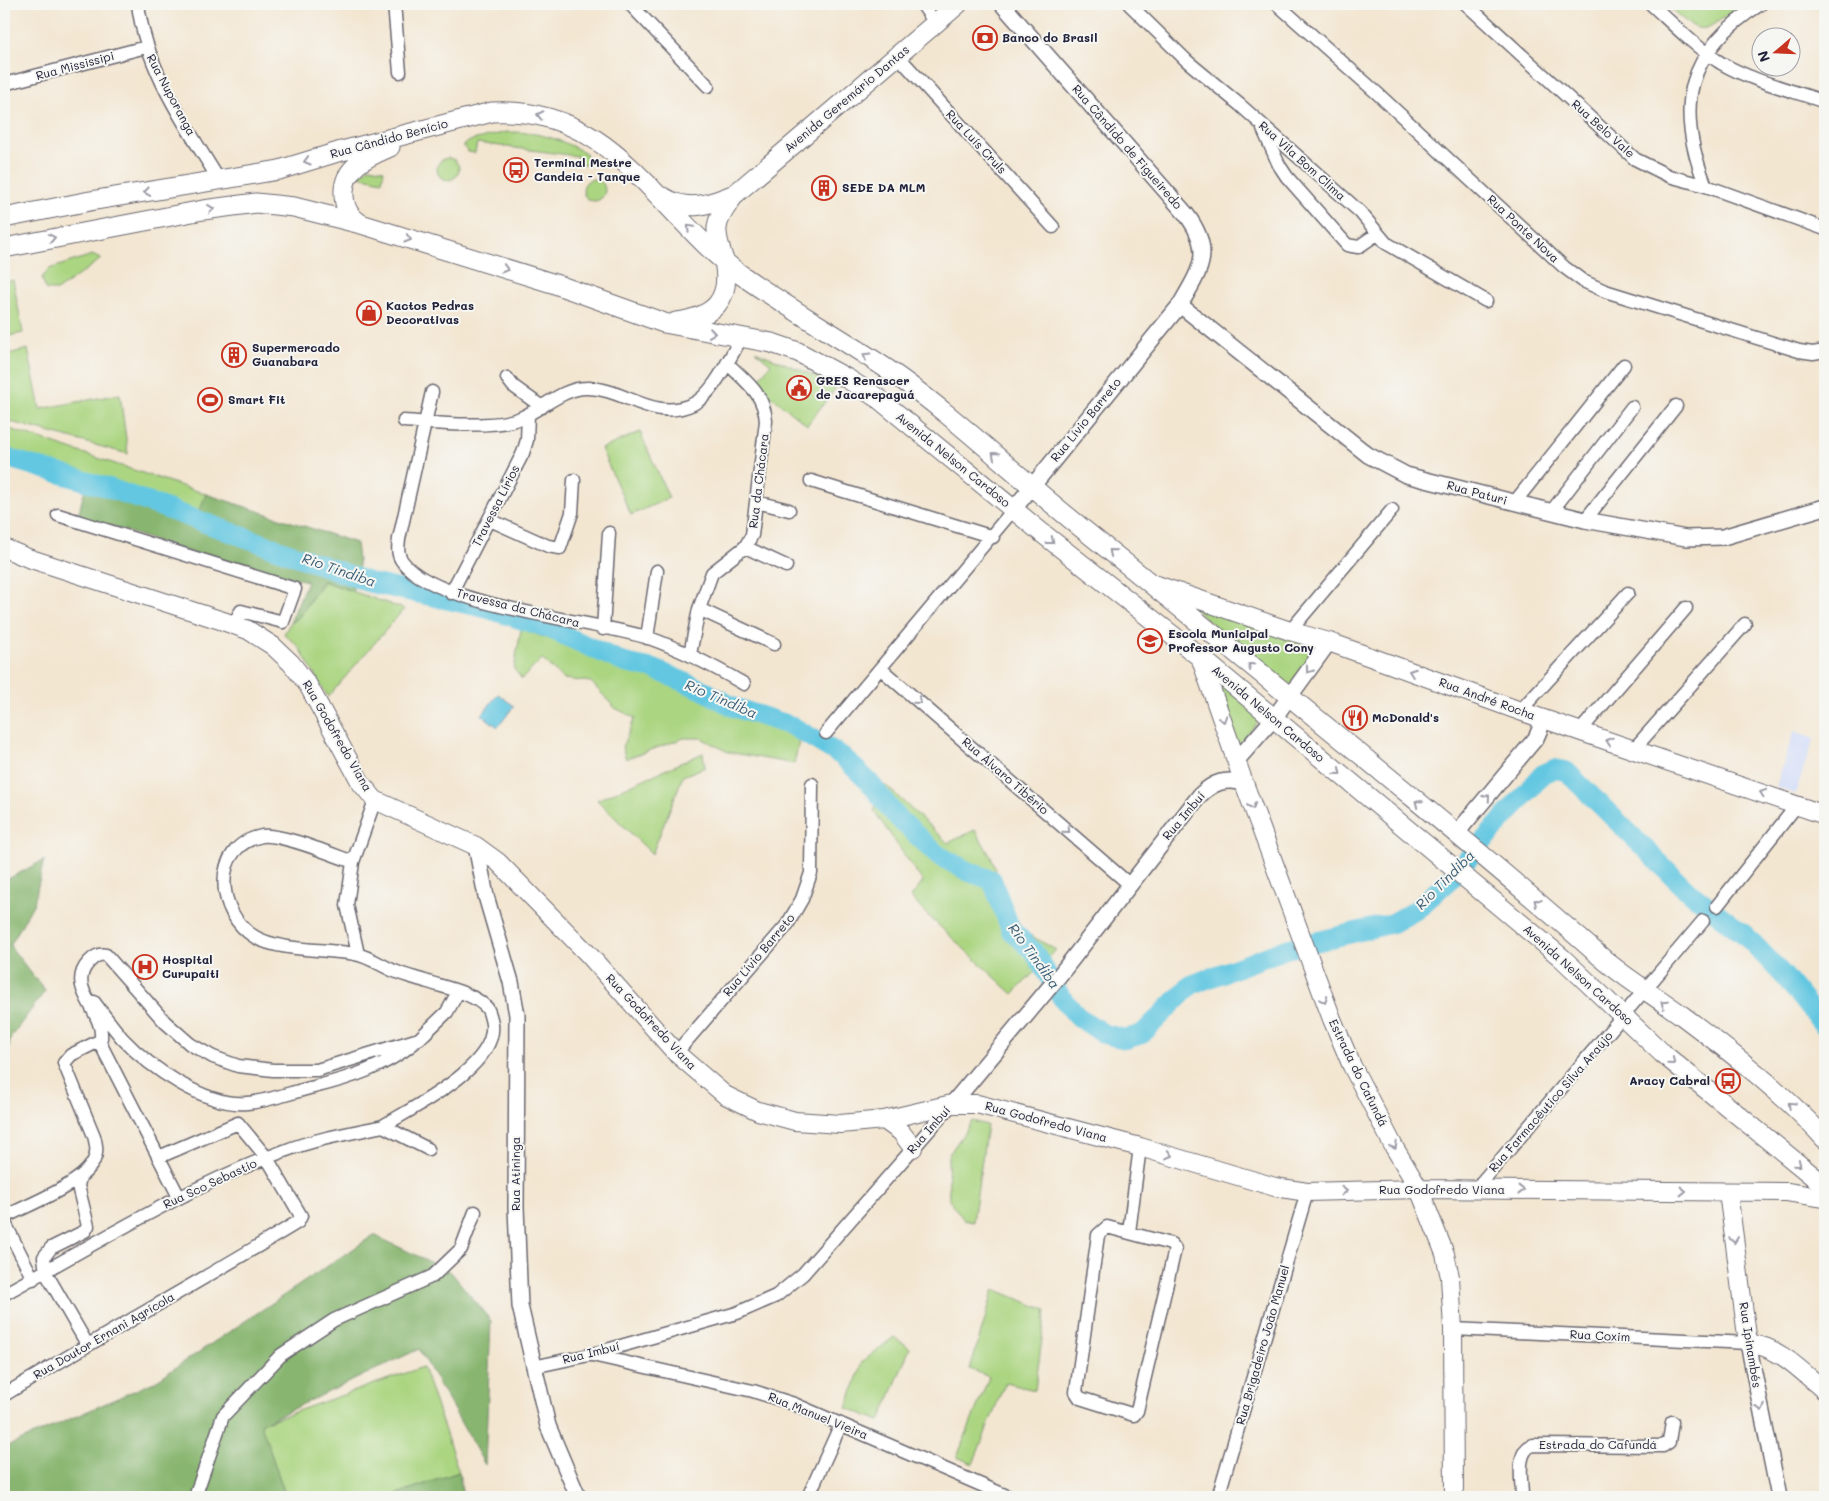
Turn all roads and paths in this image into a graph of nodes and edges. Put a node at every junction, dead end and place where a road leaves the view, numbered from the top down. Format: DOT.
graph roads {
  1 [pos="138,4"];
  2 [pos="394,4"];
  3 [pos="630,4"];
  4 [pos="922,4"];
  5 [pos="958,4"];
  6 [pos="1002,4"];
  7 [pos="1129,4"];
  8 [pos="1277,4"];
  9 [pos="1466,4"];
  10 [pos="1651,4"];
  11 [pos="1761,4"];
  12 [pos="936,24"];
  13 [pos="146,47"];
  14 [pos="1708,53"];
  15 [pos="898,56"];
  16 [pos="400,72"];
  17 [pos="4,84"];
  18 [pos="708,86"];
  19 [pos="1825,102"];
  20 [pos="1262,126"];
  21 [pos="427,129"];
  22 [pos="219,180"];
  23 [pos="1706,186"];
  24 [pos="653,190"];
  25 [pos="735,194"];
  26 [pos="4,218"];
  27 [pos="361,224"];
  28 [pos="1054,227"];
  29 [pos="1825,230"];
  30 [pos="1377,234"];
  31 [pos="4,248"];
  32 [pos="724,262"];
  33 [pos="1486,301"];
  34 [pos="1180,305"];
  35 [pos="664,323"];
  36 [pos="742,337"];
  37 [pos="1825,351"];
  38 [pos="726,363"];
  39 [pos="1624,365"];
  40 [pos="507,378"];
  41 [pos="432,392"];
  42 [pos="1676,406"];
  43 [pos="542,407"];
  44 [pos="1632,407"];
  45 [pos="528,415"];
  46 [pos="404,421"];
  47 [pos="426,423"];
  48 [pos="574,480"];
  49 [pos="811,481"];
  50 [pos="1032,486"];
  51 [pos="757,502"];
  52 [pos="1514,503"];
  53 [pos="1825,507"];
  54 [pos="789,510"];
  55 [pos="1014,510"];
  56 [pos="1392,510"];
  57 [pos="1551,512"];
  58 [pos="58,515"];
  59 [pos="490,520"];
  60 [pos="1585,520"];
  61 [pos="609,533"];
  62 [pos="993,537"];
  63 [pos="745,547"];
  64 [pos="4,548"];
  65 [pos="786,566"];
  66 [pos="657,571"];
  67 [pos="1150,583"];
  68 [pos="451,593"];
  69 [pos="1628,593"];
  70 [pos="1686,608"];
  71 [pos="700,609"];
  72 [pos="1745,624"];
  73 [pos="239,626"];
  74 [pos="603,629"];
  75 [pos="1290,631"];
  76 [pos="647,638"];
  77 [pos="1329,642"];
  78 [pos="774,644"];
  79 [pos="690,654"];
  80 [pos="1200,657"];
  81 [pos="881,669"];
  82 [pos="744,684"];
  83 [pos="1289,698"];
  84 [pos="1520,711"];
  85 [pos="1274,718"];
  86 [pos="1540,718"];
  87 [pos="1580,731"];
  88 [pos="826,733"];
  89 [pos="1634,749"];
  90 [pos="1237,760"];
  91 [pos="812,784"];
  92 [pos="1244,784"];
  93 [pos="375,800"];
  94 [pos="1797,805"];
  95 [pos="1825,815"];
  96 [pos="1456,834"];
  97 [pos="476,846"];
  98 [pos="353,862"];
  99 [pos="1129,884"];
  100 [pos="1717,906"];
  101 [pos="1703,921"];
  102 [pos="358,954"];
  103 [pos="82,986"];
  104 [pos="1644,990"];
  105 [pos="458,992"];
  106 [pos="1624,1016"];
  107 [pos="419,1039"];
  108 [pos="99,1042"];
  109 [pos="676,1053"];
  110 [pos="952,1104"];
  111 [pos="884,1120"];
  112 [pos="383,1126"];
  113 [pos="1825,1139"];
  114 [pos="1140,1147"];
  115 [pos="913,1148"];
  116 [pos="428,1149"];
  117 [pos="159,1157"];
  118 [pos="267,1158"];
  119 [pos="80,1177"];
  120 [pos="1825,1186"];
  121 [pos="1419,1189"];
  122 [pos="1475,1190"];
  123 [pos="1307,1192"];
  124 [pos="1728,1192"];
  125 [pos="179,1197"];
  126 [pos="1825,1198"];
  127 [pos="475,1212"];
  128 [pos="1129,1232"];
  129 [pos="46,1273"];
  130 [pos="33,1278"];
  131 [pos="4,1294"];
  132 [pos="1453,1329"];
  133 [pos="1748,1343"];
  134 [pos="87,1344"];
  135 [pos="589,1355"];
  136 [pos="533,1367"];
  137 [pos="1825,1391"];
  138 [pos="4,1395"];
  139 [pos="1672,1422"];
  140 [pos="841,1424"];
  141 [pos="197,1497"];
  142 [pos="578,1497"];
  143 [pos="808,1497"];
  144 [pos="1009,1497"];
  145 [pos="1218,1497"];
  146 [pos="1454,1497"];
  147 [pos="1522,1497"];
  148 [pos="1778,1497"];
  1 -- 13 [label="street, Rua Nuporanga"];
  2 -- 16 [label="street"];
  3 -- 18 [label="street"];
  4 -- 12 [label="street"];
  5 -- 12 [label="main road, Avenida Geremário Dantas"];
  6 -- 34 [label="street, Rua Cândido de Figueiredo"];
  7 -- 20 [label="street, Rua Vila Bom Clima"];
  8 -- 37 [label="street, Rua Ponte Nova"];
  9 -- 23 [label="street, Rua Belo Vale"];
  10 -- 14 [label="street"];
  11 -- 14 [label="street"];
  12 -- 15 [label="main road, Avenida Geremário Dantas"];
  13 -- 17 [label="street, Rua Mississipi"];
  13 -- 22 [label="street, Rua Nuporanga"];
  14 -- 19 [label="street"];
  14 -- 23 [label="street"];
  15 -- 25 [label="main road, Avenida Geremário Dantas"];
  15 -- 28 [label="street, Rua Luís Cruls"];
  20 -- 30 [label="street, Rua Vila Bom Clima"];
  20 -- 30 [label="street"];
  21 -- 22 [label="main road, Rua Cândido Benício, one-way"];
  24 -- 21 [label="main road, Rua Cândido Benício, one-way"];
  21 -- 27 [label="main road"];
  22 -- 26 [label="main road, Rua Cândido Benício, one-way"];
  23 -- 29 [label="street, Rua Belo Vale"];
  24 -- 25 [label="main road, Avenida Geremário Dantas"];
  32 -- 24 [label="main road, Rua Cândido Benício, one-way"];
  25 -- 32 [label="main road, Avenida Geremário Dantas"];
  31 -- 27 [label="main road, one-way"];
  27 -- 35 [label="main road, one-way"];
  30 -- 33 [label="street, Rua Vila Bom Clima"];
  32 -- 35 [label="main road, Avenida Geremário Dantas"];
  50 -- 32 [label="main road, Avenida Nelson Cardoso, one-way"];
  34 -- 50 [label="street, Rua Lívio Barreto"];
  34 -- 52 [label="street, Rua Paturi"];
  35 -- 36 [label="main road, Avenida Nelson Cardoso, one-way"];
  36 -- 38 [label="street"];
  36 -- 55 [label="main road, Avenida Nelson Cardoso"];
  38 -- 43 [label="street"];
  38 -- 51 [label="street, Rua da Chácara"];
  39 -- 52 [label="street"];
  40 -- 43 [label="street"];
  41 -- 47 [label="street, Travessa da Chácara"];
  42 -- 60 [label="street"];
  43 -- 45 [label="street"];
  44 -- 57 [label="street"];
  45 -- 47 [label="street"];
  45 -- 59 [label="street, Travessa Lírios"];
  46 -- 47 [label="street"];
  47 -- 68 [label="street, Travessa da Chácara"];
  48 -- 59 [label="street"];
  49 -- 62 [label="street"];
  50 -- 55 [label="street, Rua Lívio Barreto"];
  67 -- 50 [label="main road, Avenida Nelson Cardoso, one-way"];
  51 -- 54 [label="street"];
  51 -- 63 [label="street, Rua da Chácara"];
  52 -- 57 [label="street, Rua Paturi"];
  53 -- 60 [label="street, Rua Paturi"];
  55 -- 62 [label="street, Rua Lívio Barreto"];
  55 -- 80 [label="main road, Avenida Nelson Cardoso, one-way"];
  56 -- 75 [label="street"];
  57 -- 60 [label="street, Rua Paturi"];
  58 -- 73 [label="street"];
  59 -- 68 [label="street, Travessa Lírios"];
  61 -- 74 [label="street"];
  62 -- 81 [label="street, Rua Lívio Barreto"];
  63 -- 65 [label="street"];
  63 -- 71 [label="street"];
  64 -- 73 [label="main road, Rua Godofredo Viana"];
  66 -- 76 [label="street"];
  67 -- 75 [label="main road, Rua André Rocha"];
  83 -- 67 [label="main road, Avenida Nelson Cardoso, one-way"];
  68 -- 74 [label="street, Travessa da Chácara"];
  69 -- 84 [label="street"];
  70 -- 87 [label="street"];
  71 -- 78 [label="street"];
  71 -- 79 [label="street"];
  72 -- 89 [label="street"];
  73 -- 93 [label="main road, Rua Godofredo Viana"];
  74 -- 76 [label="street, Travessa da Chácara"];
  75 -- 77 [label="main road, Rua André Rocha"];
  76 -- 79 [label="street, Travessa da Chácara"];
  77 -- 83 [label="street, one-way"];
  84 -- 77 [label="main road, Rua André Rocha, one-way"];
  79 -- 82 [label="street, Travessa da Chácara"];
  80 -- 85 [label="main road, Avenida Nelson Cardoso"];
  80 -- 90 [label="main road, Estrada do Cafundá, one-way"];
  81 -- 88 [label="street, Rua Lívio Barreto"];
  81 -- 99 [label="street, Rua Álvaro Tibério, one-way"];
  83 -- 85 [label="street"];
  96 -- 83 [label="main road, Avenida Nelson Cardoso, one-way"];
  84 -- 86 [label="main road, Rua André Rocha"];
  85 -- 90 [label="street"];
  85 -- 106 [label="main road, Avenida Nelson Cardoso, one-way"];
  86 -- 87 [label="main road, Rua André Rocha"];
  96 -- 86 [label="street, one-way"];
  89 -- 87 [label="main road, Rua André Rocha, one-way"];
  94 -- 89 [label="main road, Rua André Rocha, one-way"];
  90 -- 92 [label="main road, Estrada do Cafundá"];
  91 -- 109 [label="street, Rua Lívio Barreto"];
  92 -- 99 [label="street, Rua Imbuí"];
  92 -- 121 [label="main road, Estrada do Cafundá, one-way"];
  93 -- 97 [label="main road, Rua Godofredo Viana"];
  93 -- 98 [label="street"];
  94 -- 95 [label="main road, Rua André Rocha"];
  94 -- 100 [label="street"];
  104 -- 96 [label="main road, Avenida Nelson Cardoso, one-way"];
  97 -- 109 [label="main road, Rua Godofredo Viana"];
  97 -- 136 [label="street, Rua Atininga"];
  98 -- 102 [label="street"];
  98 -- 102 [label="street"];
  99 -- 110 [label="street, Rua Imbuí"];
  101 -- 104 [label="street, Rua Farmacêutico Silva Araújo"];
  102 -- 105 [label="street"];
  103 -- 107 [label="street"];
  103 -- 107 [label="street"];
  103 -- 108 [label="street"];
  104 -- 106 [label="street, Rua Farmacêutico Silva Araújo"];
  113 -- 104 [label="main road, Avenida Nelson Cardoso, one-way"];
  105 -- 107 [label="street"];
  105 -- 112 [label="street, Rua Sco Sebastio"];
  106 -- 120 [label="main road, Avenida Nelson Cardoso, one-way"];
  106 -- 122 [label="street, Rua Farmacêutico Silva Araújo"];
  108 -- 117 [label="street"];
  108 -- 119 [label="street"];
  109 -- 111 [label="main road, Rua Godofredo Viana"];
  110 -- 111 [label="main road, Rua Godofredo Viana"];
  110 -- 114 [label="main road, Rua Godofredo Viana"];
  110 -- 115 [label="street, Rua Imbuí"];
  111 -- 115 [label="main road"];
  112 -- 116 [label="street"];
  112 -- 118 [label="street, Rua Sco Sebastio"];
  114 -- 123 [label="main road, Rua Godofredo Viana, one-way"];
  114 -- 128 [label="street"];
  115 -- 135 [label="street, Rua Imbuí"];
  117 -- 118 [label="street, Rua Doutor Ernani Agrícola"];
  117 -- 125 [label="street"];
  118 -- 125 [label="street, Rua Sco Sebastio"];
  118 -- 134 [label="street, Rua Doutor Ernani Agrícola"];
  119 -- 129 [label="street"];
  119 -- 130 [label="street"];
  121 -- 122 [label="main road, Rua Godofredo Viana"];
  123 -- 121 [label="main road, Rua Godofredo Viana, one-way"];
  121 -- 132 [label="main road, Estrada do Cafundá"];
  122 -- 124 [label="main road, Rua Godofredo Viana, one-way"];
  123 -- 145 [label="street, Rua Brigadeiro João Manuel"];
  124 -- 126 [label="main road, Rua Godofredo Viana"];
  124 -- 133 [label="main road, Rua Ipinambés, one-way"];
  125 -- 129 [label="street, Rua Sco Sebastio"];
  127 -- 141 [label="street"];
  128 -- 128 [label="street"];
  129 -- 130 [label="street, Rua Sco Sebastio"];
  129 -- 134 [label="street"];
  130 -- 131 [label="street, Rua Sco Sebastio"];
  132 -- 133 [label="street, Rua Coxim"];
  132 -- 146 [label="main road, Estrada do Cafundá"];
  133 -- 137 [label="main road"];
  133 -- 148 [label="street, Rua Ipinambés, one-way"];
  134 -- 138 [label="street, Rua Doutor Ernani Agrícola"];
  135 -- 136 [label="street, Rua Imbuí"];
  135 -- 140 [label="street, Rua Manuel Vieira"];
  136 -- 142 [label="street, Rua Atininga"];
  139 -- 147 [label="street, Estrada do Cafundá"];
  140 -- 143 [label="street"];
  140 -- 144 [label="street, Rua Manuel Vieira"];
}
